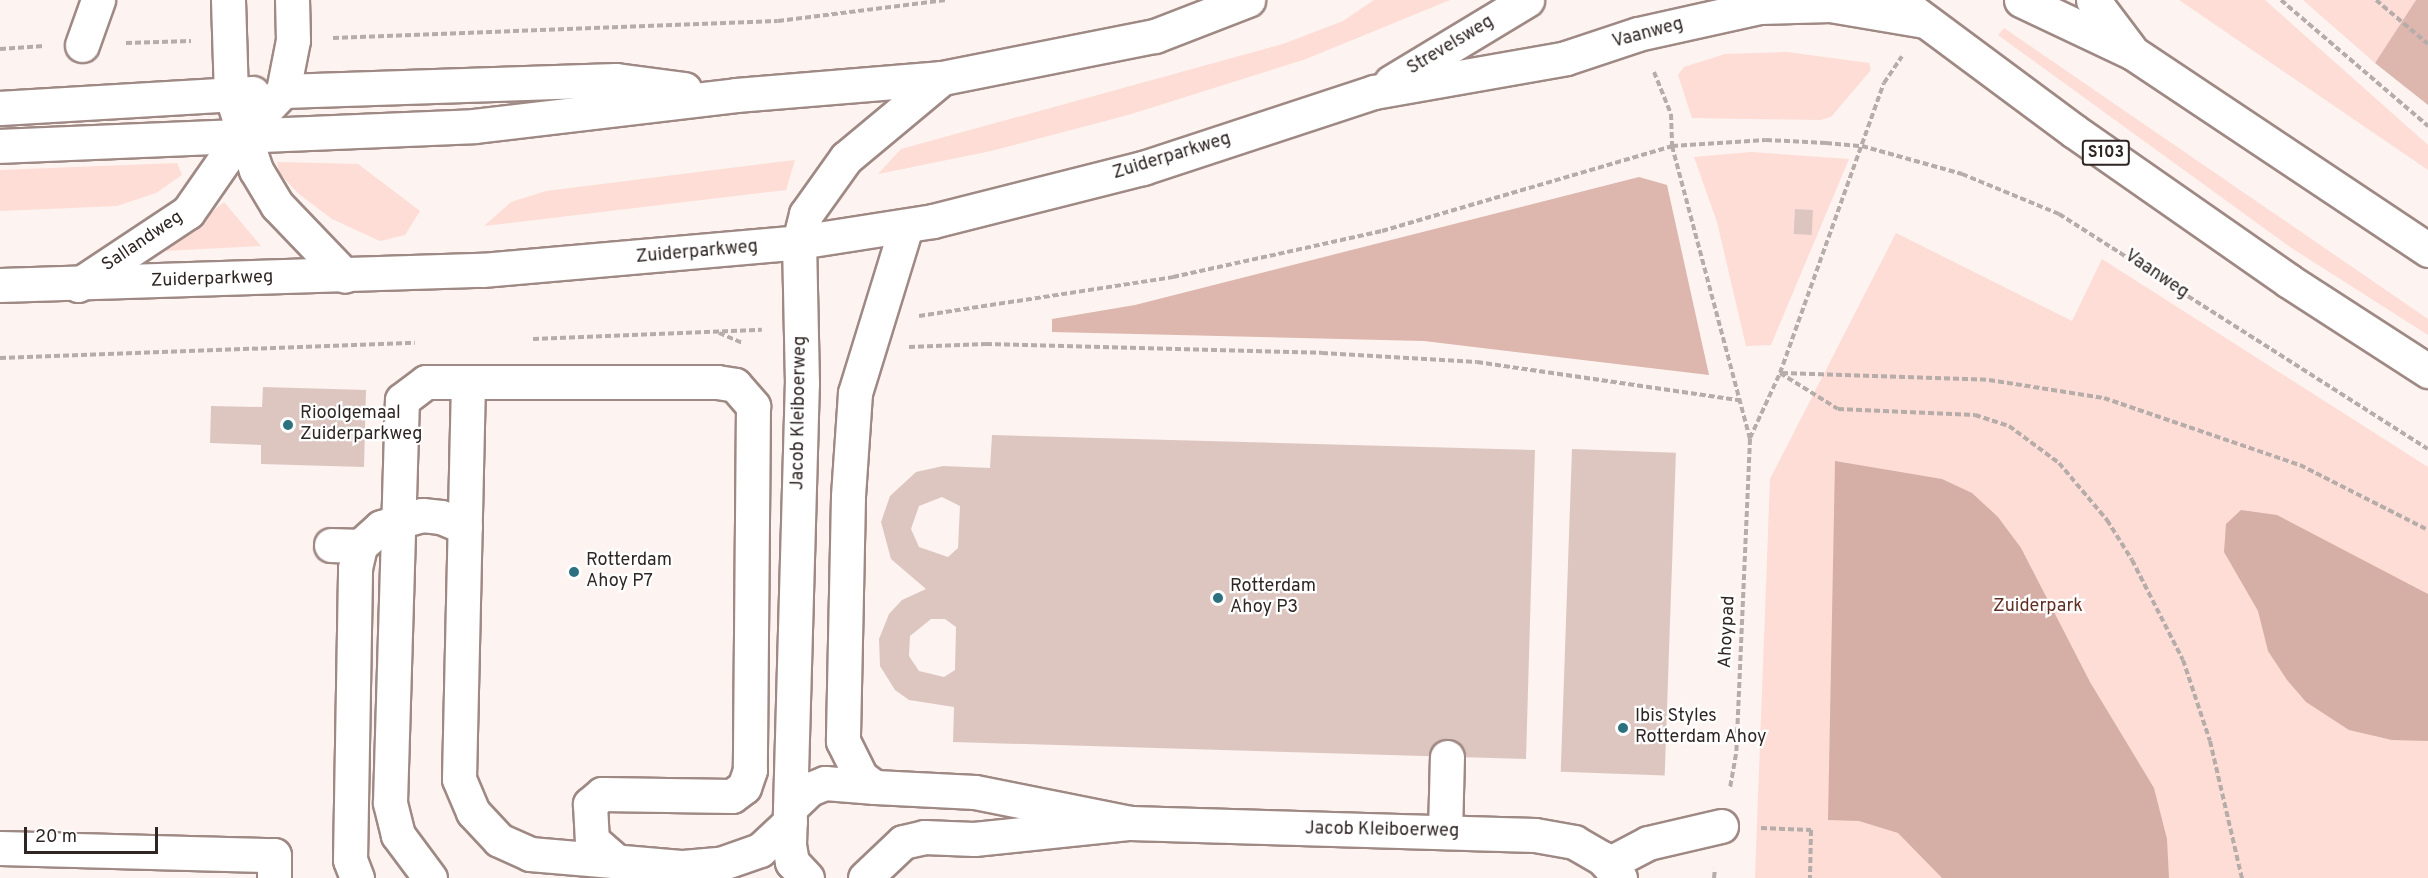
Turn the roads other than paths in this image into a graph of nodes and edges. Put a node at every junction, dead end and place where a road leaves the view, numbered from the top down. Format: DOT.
graph roads {
  1 [pos="98,0"];
  2 [pos="228,0"];
  3 [pos="292,0"];
  4 [pos="1248,0"];
  5 [pos="1527,0"];
  6 [pos="1899,0"];
  7 [pos="2021,0"];
  8 [pos="2093,0"];
  9 [pos="1924,21"];
  10 [pos="82,45"];
  11 [pos="2133,53"];
  12 [pos="942,78"];
  13 [pos="283,91"];
  14 [pos="1374,92"];
  15 [pos="231,94"];
  16 [pos="736,95"];
  17 [pos="0,108"];
  18 [pos="243,133"];
  19 [pos="0,146"];
  20 [pos="906,227"];
  21 [pos="799,242"];
  22 [pos="2428,250"];
  23 [pos="345,276"];
  24 [pos="0,285"];
  25 [pos="78,285"];
  26 [pos="2428,371"];
  27 [pos="468,382"];
  28 [pos="399,520"];
  29 [pos="465,527"];
  30 [pos="1447,757"];
  31 [pos="875,787"];
  32 [pos="790,815"];
  33 [pos="1130,823"];
  34 [pos="1721,826"];
  35 [pos="1446,832"];
  36 [pos="0,849"];
  37 [pos="618,863"];
  38 [pos="568,870"];
  39 [pos="1614,871"];
  40 [pos="274,878"];
  41 [pos="357,878"];
  42 [pos="430,878"];
  43 [pos="807,878"];
  44 [pos="865,878"];
  1 -- 10 [label="main road"];
  2 -- 15 [label="main road"];
  3 -- 13 [label="main road"];
  4 -- 12 [label="main road"];
  5 -- 14 [label="main road, Strevelsweg"];
  6 -- 9 [label="main road, Vaanweg / S103"];
  7 -- 11 [label="main road"];
  8 -- 11 [label="main road"];
  9 -- 14 [label="main road, Vaanweg"];
  9 -- 26 [label="main road, Vaanweg / S103"];
  11 -- 22 [label="main road"];
  12 -- 16 [label="main road"];
  12 -- 21 [label="main road, Jacob Kleiboerweg"];
  13 -- 15 [label="main road"];
  13 -- 16 [label="main road"];
  13 -- 18 [label="main road, Sallandweg"];
  14 -- 20 [label="main road, Zuiderparkweg"];
  15 -- 17 [label="main road"];
  15 -- 18 [label="main road"];
  16 -- 18 [label="main road"];
  18 -- 19 [label="main road"];
  18 -- 23 [label="main road"];
  18 -- 25 [label="main road, Sallandweg"];
  20 -- 21 [label="main road, Zuiderparkweg"];
  20 -- 31 [label="main road"];
  21 -- 23 [label="main road, Zuiderparkweg"];
  21 -- 32 [label="main road, Jacob Kleiboerweg"];
  23 -- 25 [label="main road, Zuiderparkweg"];
  24 -- 25 [label="main road, Zuiderparkweg"];
  27 -- 28 [label="main road"];
  27 -- 29 [label="main road"];
  27 -- 37 [label="main road"];
  28 -- 29 [label="main road"];
  28 -- 41 [label="main road"];
  28 -- 42 [label="main road"];
  29 -- 38 [label="main road"];
  30 -- 35 [label="main road"];
  31 -- 32 [label="main road, Jacob Kleiboerweg"];
  31 -- 33 [label="main road, Jacob Kleiboerweg"];
  32 -- 37 [label="main road"];
  32 -- 43 [label="main road, Jacob Kleiboerweg"];
  33 -- 35 [label="main road, Jacob Kleiboerweg"];
  33 -- 44 [label="main road, Jacob Kleiboerweg"];
  34 -- 39 [label="main road"];
  35 -- 39 [label="main road, Jacob Kleiboerweg"];
  36 -- 40 [label="main road"];
  37 -- 38 [label="main road"];
}
